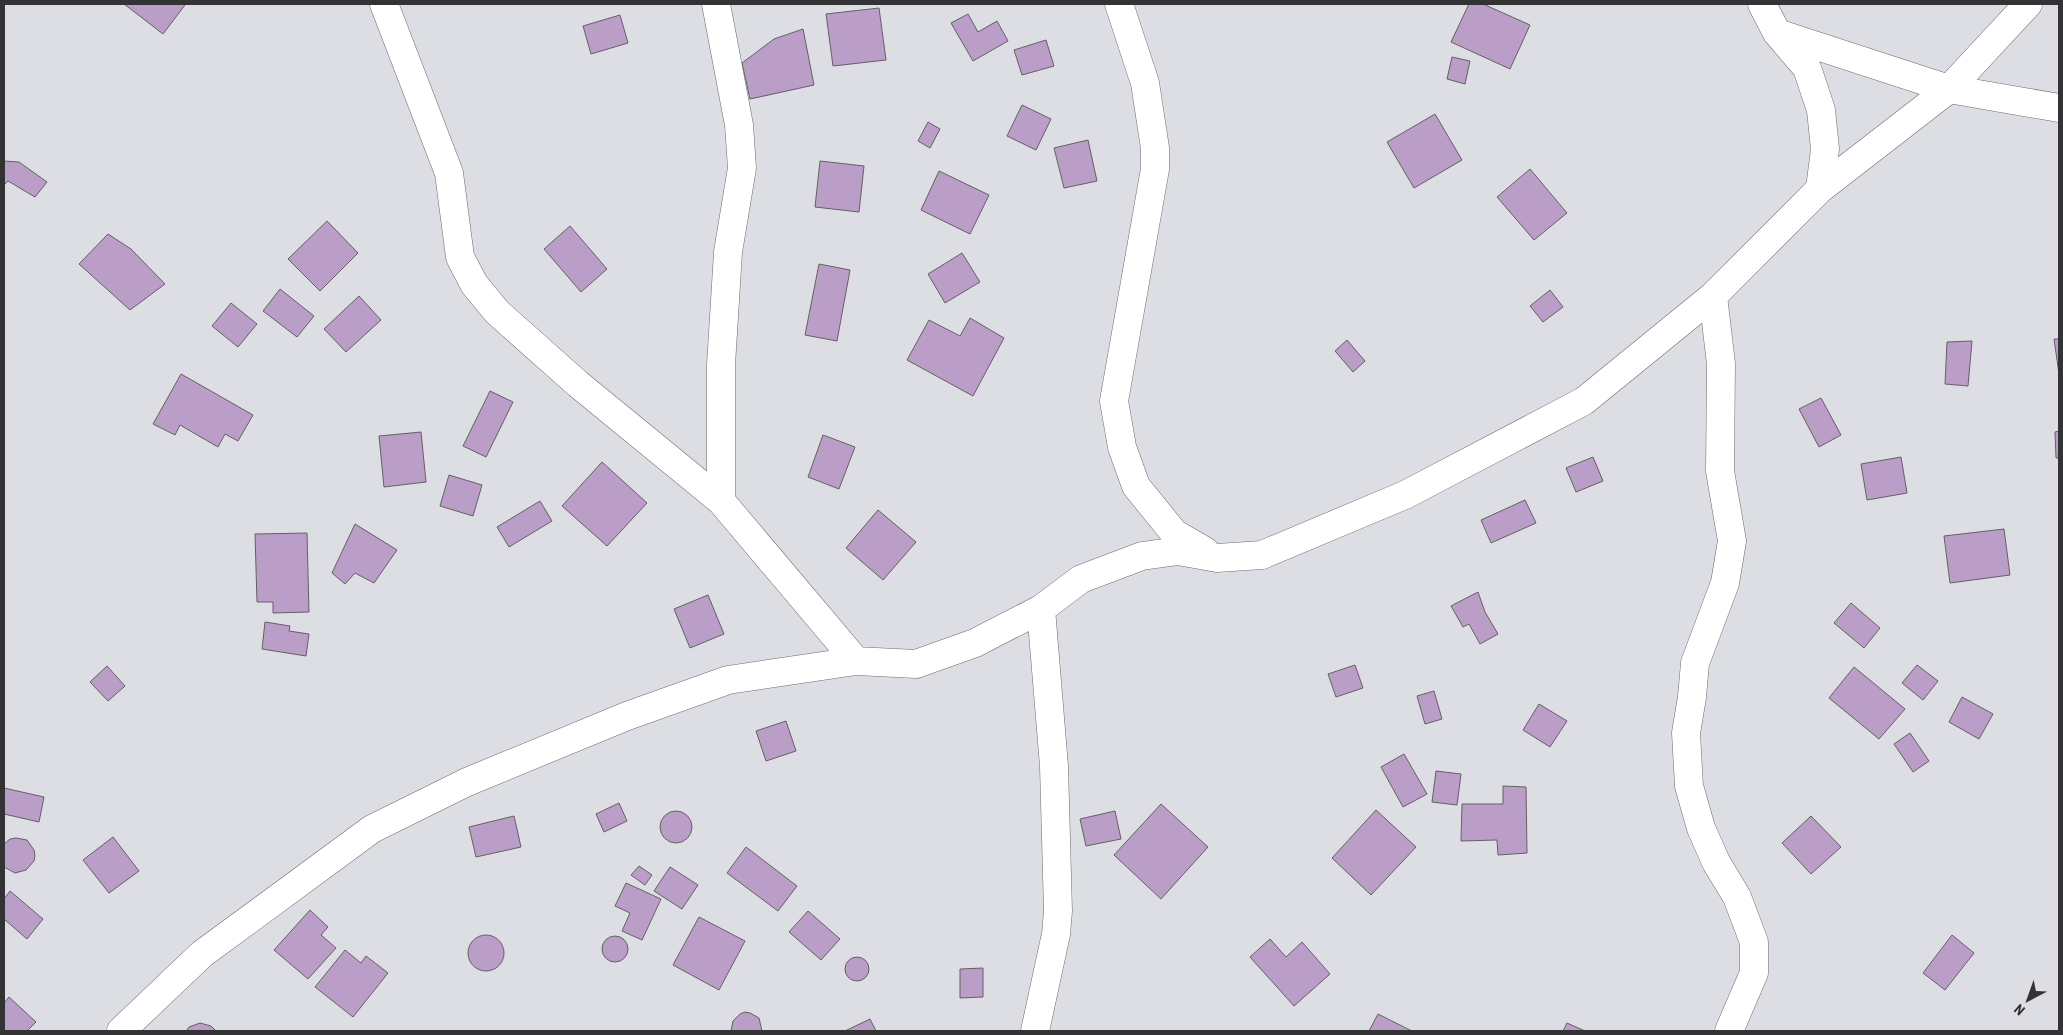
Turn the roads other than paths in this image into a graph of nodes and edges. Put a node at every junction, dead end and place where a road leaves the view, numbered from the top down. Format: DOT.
graph roads {
  1 [pos="384,4"];
  2 [pos="716,4"];
  3 [pos="1119,4"];
  4 [pos="1762,4"];
  5 [pos="2028,4"];
  6 [pos="1777,33"];
  7 [pos="1949,90"];
  8 [pos="2059,108"];
  9 [pos="1820,189"];
  10 [pos="1713,296"];
  11 [pos="721,501"];
  12 [pos="1218,558"];
  13 [pos="1041,609"];
  14 [pos="856,661"];
  15 [pos="121,1031"];
  16 [pos="1035,1031"];
  17 [pos="1730,1031"];
  1 -- 11 [label="street"];
  2 -- 11 [label="street"];
  3 -- 12 [label="street"];
  4 -- 6 [label="street"];
  5 -- 7 [label="street"];
  6 -- 7 [label="street"];
  6 -- 9 [label="street"];
  7 -- 8 [label="street"];
  7 -- 9 [label="street"];
  9 -- 10 [label="street"];
  10 -- 12 [label="street"];
  10 -- 17 [label="street"];
  11 -- 14 [label="street"];
  12 -- 13 [label="street"];
  13 -- 14 [label="street"];
  13 -- 16 [label="street"];
  14 -- 15 [label="street"];
}
